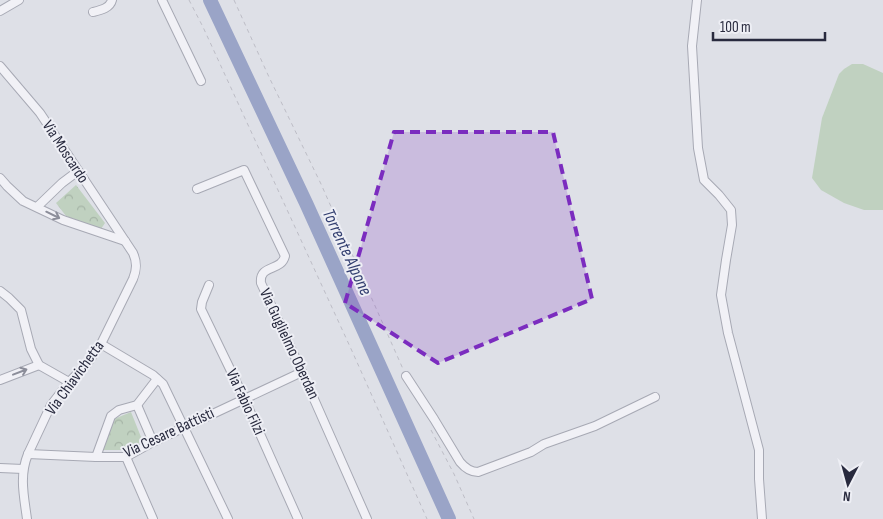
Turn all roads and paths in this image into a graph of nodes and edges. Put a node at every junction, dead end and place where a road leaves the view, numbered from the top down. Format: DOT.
graph roads {
  1 [pos="19,0"];
  2 [pos="112,0"];
  3 [pos="162,0"];
  4 [pos="189,0"];
  5 [pos="234,0"];
  6 [pos="697,0"];
  7 [pos="0,11"];
  8 [pos="93,12"];
  9 [pos="0,66"];
  10 [pos="201,80"];
  11 [pos="78,171"];
  12 [pos="0,178"];
  13 [pos="197,189"];
  14 [pos="37,207"];
  15 [pos="125,241"];
  16 [pos="209,285"];
  17 [pos="0,291"];
  18 [pos="101,344"];
  19 [pos="39,364"];
  20 [pos="302,372"];
  21 [pos="406,376"];
  22 [pos="157,379"];
  23 [pos="0,380"];
  24 [pos="69,382"];
  25 [pos="655,397"];
  26 [pos="244,398"];
  27 [pos="137,405"];
  28 [pos="184,427"];
  29 [pos="430,428"];
  30 [pos="153,442"];
  31 [pos="28,454"];
  32 [pos="126,456"];
  33 [pos="96,457"];
  34 [pos="0,468"];
  35 [pos="23,469"];
  36 [pos="27,519"];
  37 [pos="153,519"];
  38 [pos="228,519"];
  39 [pos="298,519"];
  40 [pos="367,519"];
  41 [pos="427,519"];
  42 [pos="474,519"];
  43 [pos="762,519"];
  1 -- 7 [label="street"];
  2 -- 8 [label="street"];
  3 -- 10 [label="street"];
  4 -- 41 [label="path"];
  5 -- 21 [label="path"];
  6 -- 43 [label="street"];
  9 -- 11 [label="street, Via Moscardo"];
  11 -- 14 [label="street"];
  11 -- 15 [label="street, Via Moscardo"];
  12 -- 14 [label="street"];
  13 -- 20 [label="street, Via Guglielmo Oberdan"];
  14 -- 15 [label="street, one-way"];
  15 -- 18 [label="street, Via Chiavichetta"];
  16 -- 26 [label="street, Via Fabio Filzi"];
  17 -- 19 [label="street"];
  18 -- 22 [label="street"];
  18 -- 24 [label="street, Via Chiavichetta"];
  23 -- 19 [label="street, one-way"];
  19 -- 24 [label="street"];
  20 -- 26 [label="street, Via Cesare Battisti"];
  20 -- 40 [label="street, Via Guglielmo Oberdan"];
  21 -- 25 [label="street"];
  22 -- 27 [label="street"];
  22 -- 28 [label="street"];
  24 -- 31 [label="street, Via Chiavichetta"];
  26 -- 28 [label="street, Via Cesare Battisti"];
  26 -- 39 [label="street, Via Fabio Filzi"];
  27 -- 30 [label="street"];
  27 -- 33 [label="street"];
  28 -- 30 [label="street, Via Cesare Battisti"];
  28 -- 38 [label="street"];
  29 -- 42 [label="path"];
  30 -- 32 [label="street, Via Cesare Battisti"];
  31 -- 33 [label="street, Via Cesare Battisti"];
  31 -- 35 [label="street, Via Chiavichetta"];
  32 -- 33 [label="street, Via Cesare Battisti"];
  32 -- 37 [label="street"];
  34 -- 35 [label="street"];
  35 -- 36 [label="street, Via Chiavichetta"];
}
